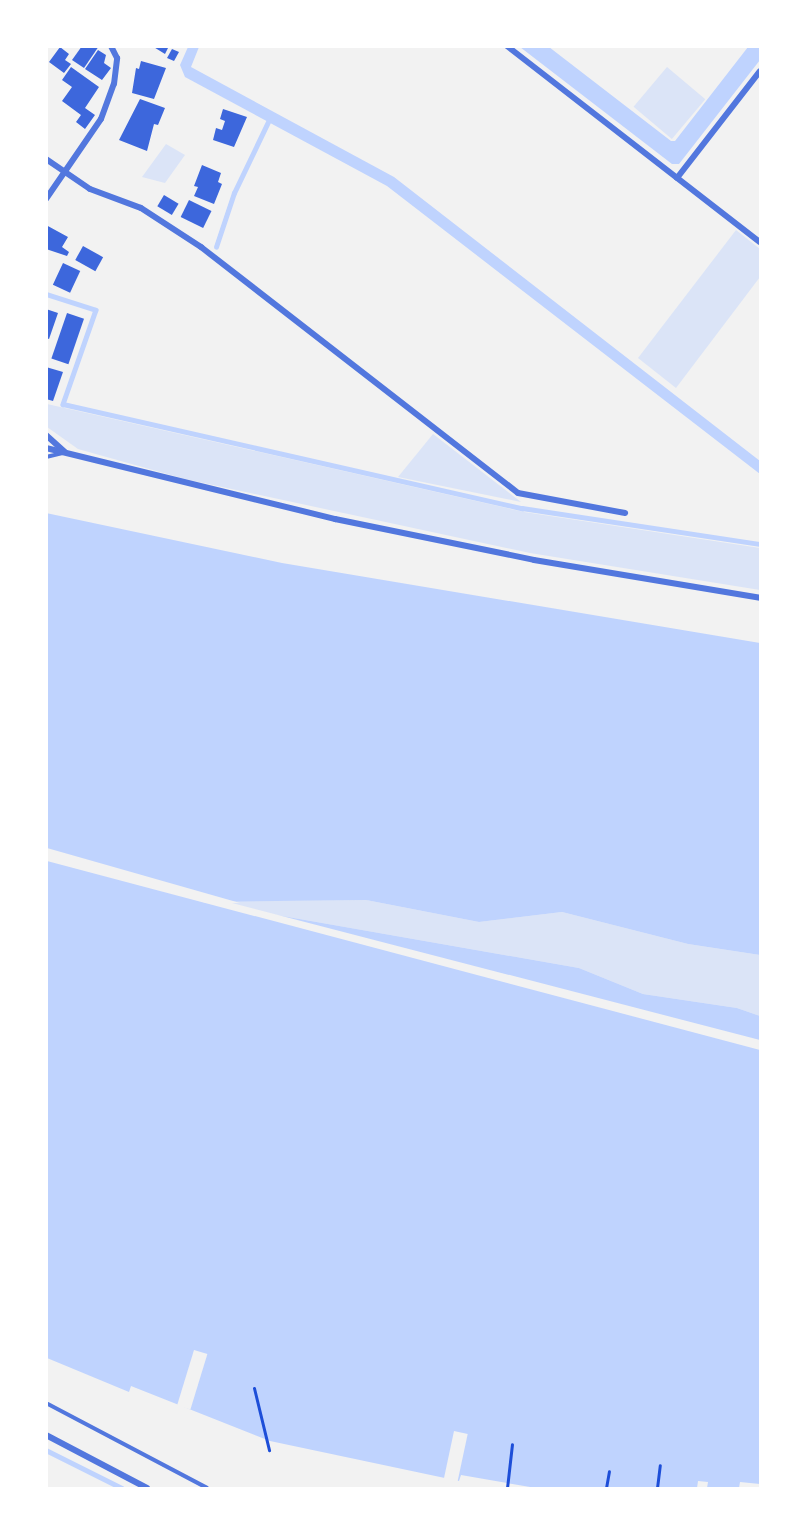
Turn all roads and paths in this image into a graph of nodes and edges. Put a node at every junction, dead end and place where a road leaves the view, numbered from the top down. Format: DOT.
graph roads {
  1 [pos="111,46"];
  2 [pos="507,46"];
  3 [pos="760,72"];
  4 [pos="46,159"];
  5 [pos="66,171"];
  6 [pos="677,178"];
  7 [pos="46,198"];
  8 [pos="760,242"];
  9 [pos="46,435"];
  10 [pos="46,448"];
  11 [pos="65,452"];
  12 [pos="46,458"];
  13 [pos="625,513"];
  14 [pos="760,598"];
  15 [pos="254,1388"];
  16 [pos="46,1403"];
  17 [pos="46,1435"];
  18 [pos="512,1444"];
  19 [pos="269,1450"];
  20 [pos="660,1466"];
  21 [pos="609,1471"];
  22 [pos="147,1488"];
  23 [pos="207,1488"];
  24 [pos="507,1488"];
  25 [pos="606,1488"];
  26 [pos="657,1488"];
  1 -- 5 [label="street"];
  2 -- 6 [label="street"];
  3 -- 6 [label="street"];
  4 -- 5 [label="street"];
  5 -- 7 [label="street"];
  5 -- 13 [label="street"];
  6 -- 8 [label="street"];
  9 -- 11 [label="street"];
  10 -- 11 [label="street"];
  11 -- 12 [label="lane"];
  11 -- 14 [label="street"];
  15 -- 19 [label="path"];
  16 -- 23 [label="lane"];
  17 -- 22 [label="street"];
  18 -- 24 [label="path"];
  20 -- 26 [label="path"];
  21 -- 25 [label="path"];
}
